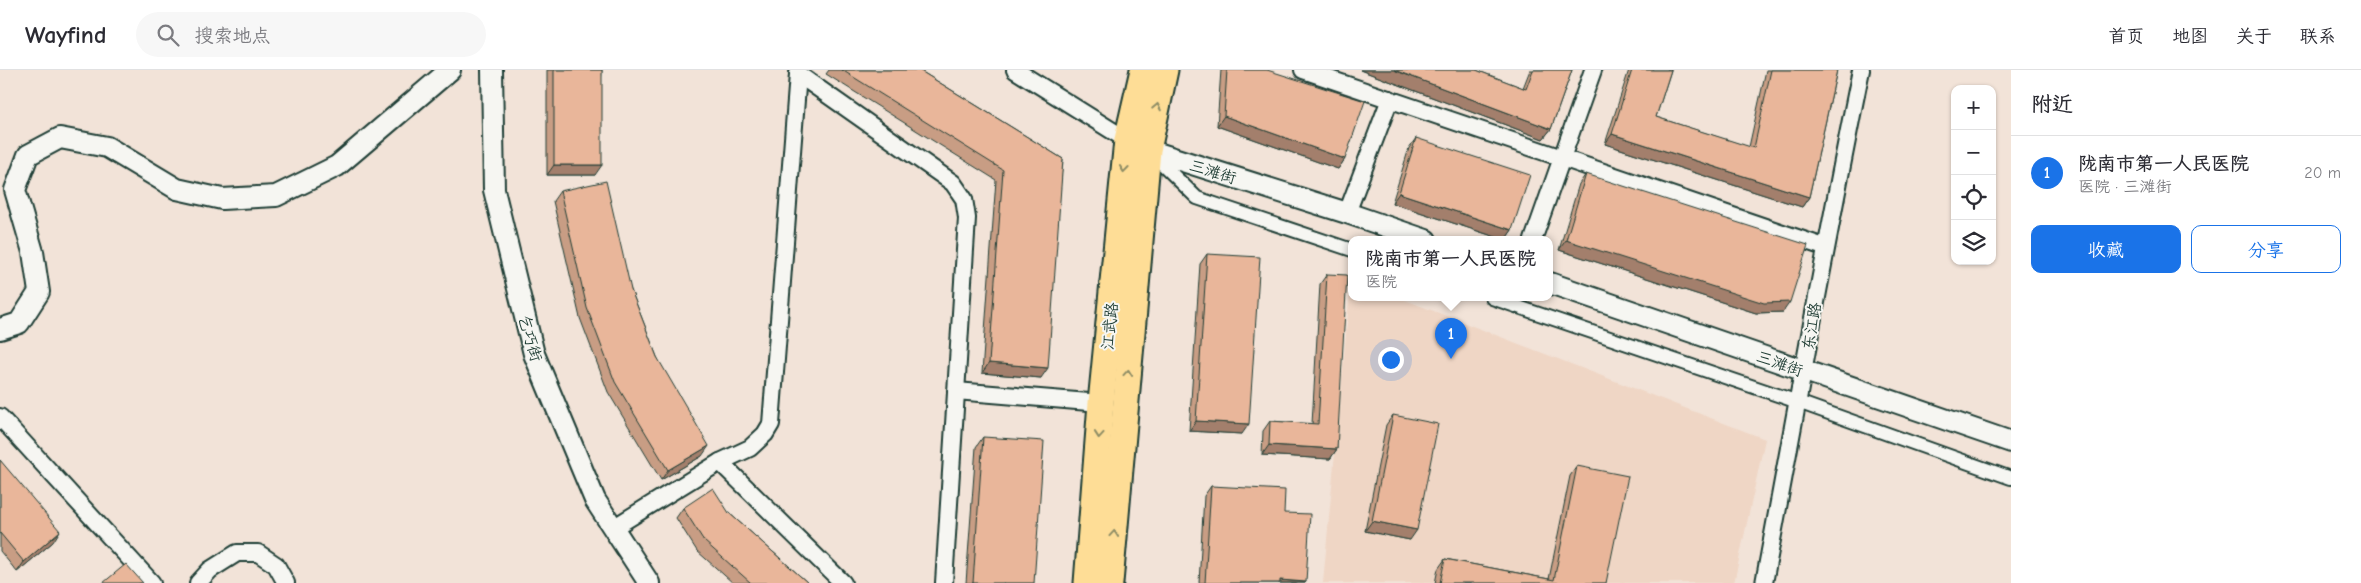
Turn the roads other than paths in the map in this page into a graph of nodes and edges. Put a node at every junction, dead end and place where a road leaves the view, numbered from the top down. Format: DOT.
graph roads {
  1 [pos="450,70"];
  2 [pos="492,70"];
  3 [pos="1015,70"];
  4 [pos="1144,70"];
  5 [pos="1164,70"];
  6 [pos="1302,70"];
  7 [pos="1593,70"];
  8 [pos="1861,70"];
  9 [pos="1390,99"];
  10 [pos="1138,145"];
  11 [pos="1562,157"];
  12 [pos="1347,213"];
  13 [pos="1414,236"];
  14 [pos="1534,236"];
  15 [pos="1824,247"];
  16 [pos="1348,249"];
  17 [pos="1553,284"];
  18 [pos="1501,301"];
  19 [pos="0,330"];
  20 [pos="1804,371"];
  21 [pos="956,391"];
  22 [pos="1798,402"];
  23 [pos="1101,403"];
  24 [pos="0,418"];
  25 [pos="2011,442"];
  26 [pos="720,462"];
  27 [pos="2011,478"];
  28 [pos="613,528"];
  29 [pos="152,583"];
  30 [pos="198,583"];
  31 [pos="286,583"];
  32 [pos="649,583"];
  33 [pos="843,583"];
  34 [pos="944,583"];
  35 [pos="1087,583"];
  36 [pos="1110,583"];
  37 [pos="1764,583"];
  1 -- 19 [label="street"];
  2 -- 28 [label="street, 乞巧街"];
  3 -- 10 [label="street, 三滩街"];
  4 -- 10 [label="main road, 江武路"];
  10 -- 5 [label="main road, 江武路, one-way"];
  6 -- 9 [label="street"];
  7 -- 11 [label="street"];
  8 -- 15 [label="street, 东江路"];
  9 -- 11 [label="street"];
  9 -- 12 [label="street"];
  10 -- 12 [label="street, 三滩街"];
  10 -- 16 [label="street"];
  10 -- 23 [label="main road, 江武路, one-way"];
  36 -- 10 [label="main road, 江武路, one-way"];
  11 -- 14 [label="street"];
  11 -- 15 [label="street"];
  12 -- 13 [label="street, 三滩街"];
  15 -- 20 [label="street, 东江路"];
  17 -- 20 [label="street, 三滩街"];
  18 -- 22 [label="street"];
  20 -- 22 [label="street, 东江路"];
  20 -- 25 [label="street, 三滩街"];
  21 -- 23 [label="street"];
  21 -- 26 [label="street"];
  21 -- 34 [label="street"];
  22 -- 27 [label="street"];
  22 -- 37 [label="street, 东江路"];
  23 -- 35 [label="main road, 江武路, one-way"];
  24 -- 29 [label="street"];
  26 -- 28 [label="street"];
  26 -- 33 [label="street"];
  28 -- 32 [label="street, 乞巧街"];
  30 -- 31 [label="street"];
}
